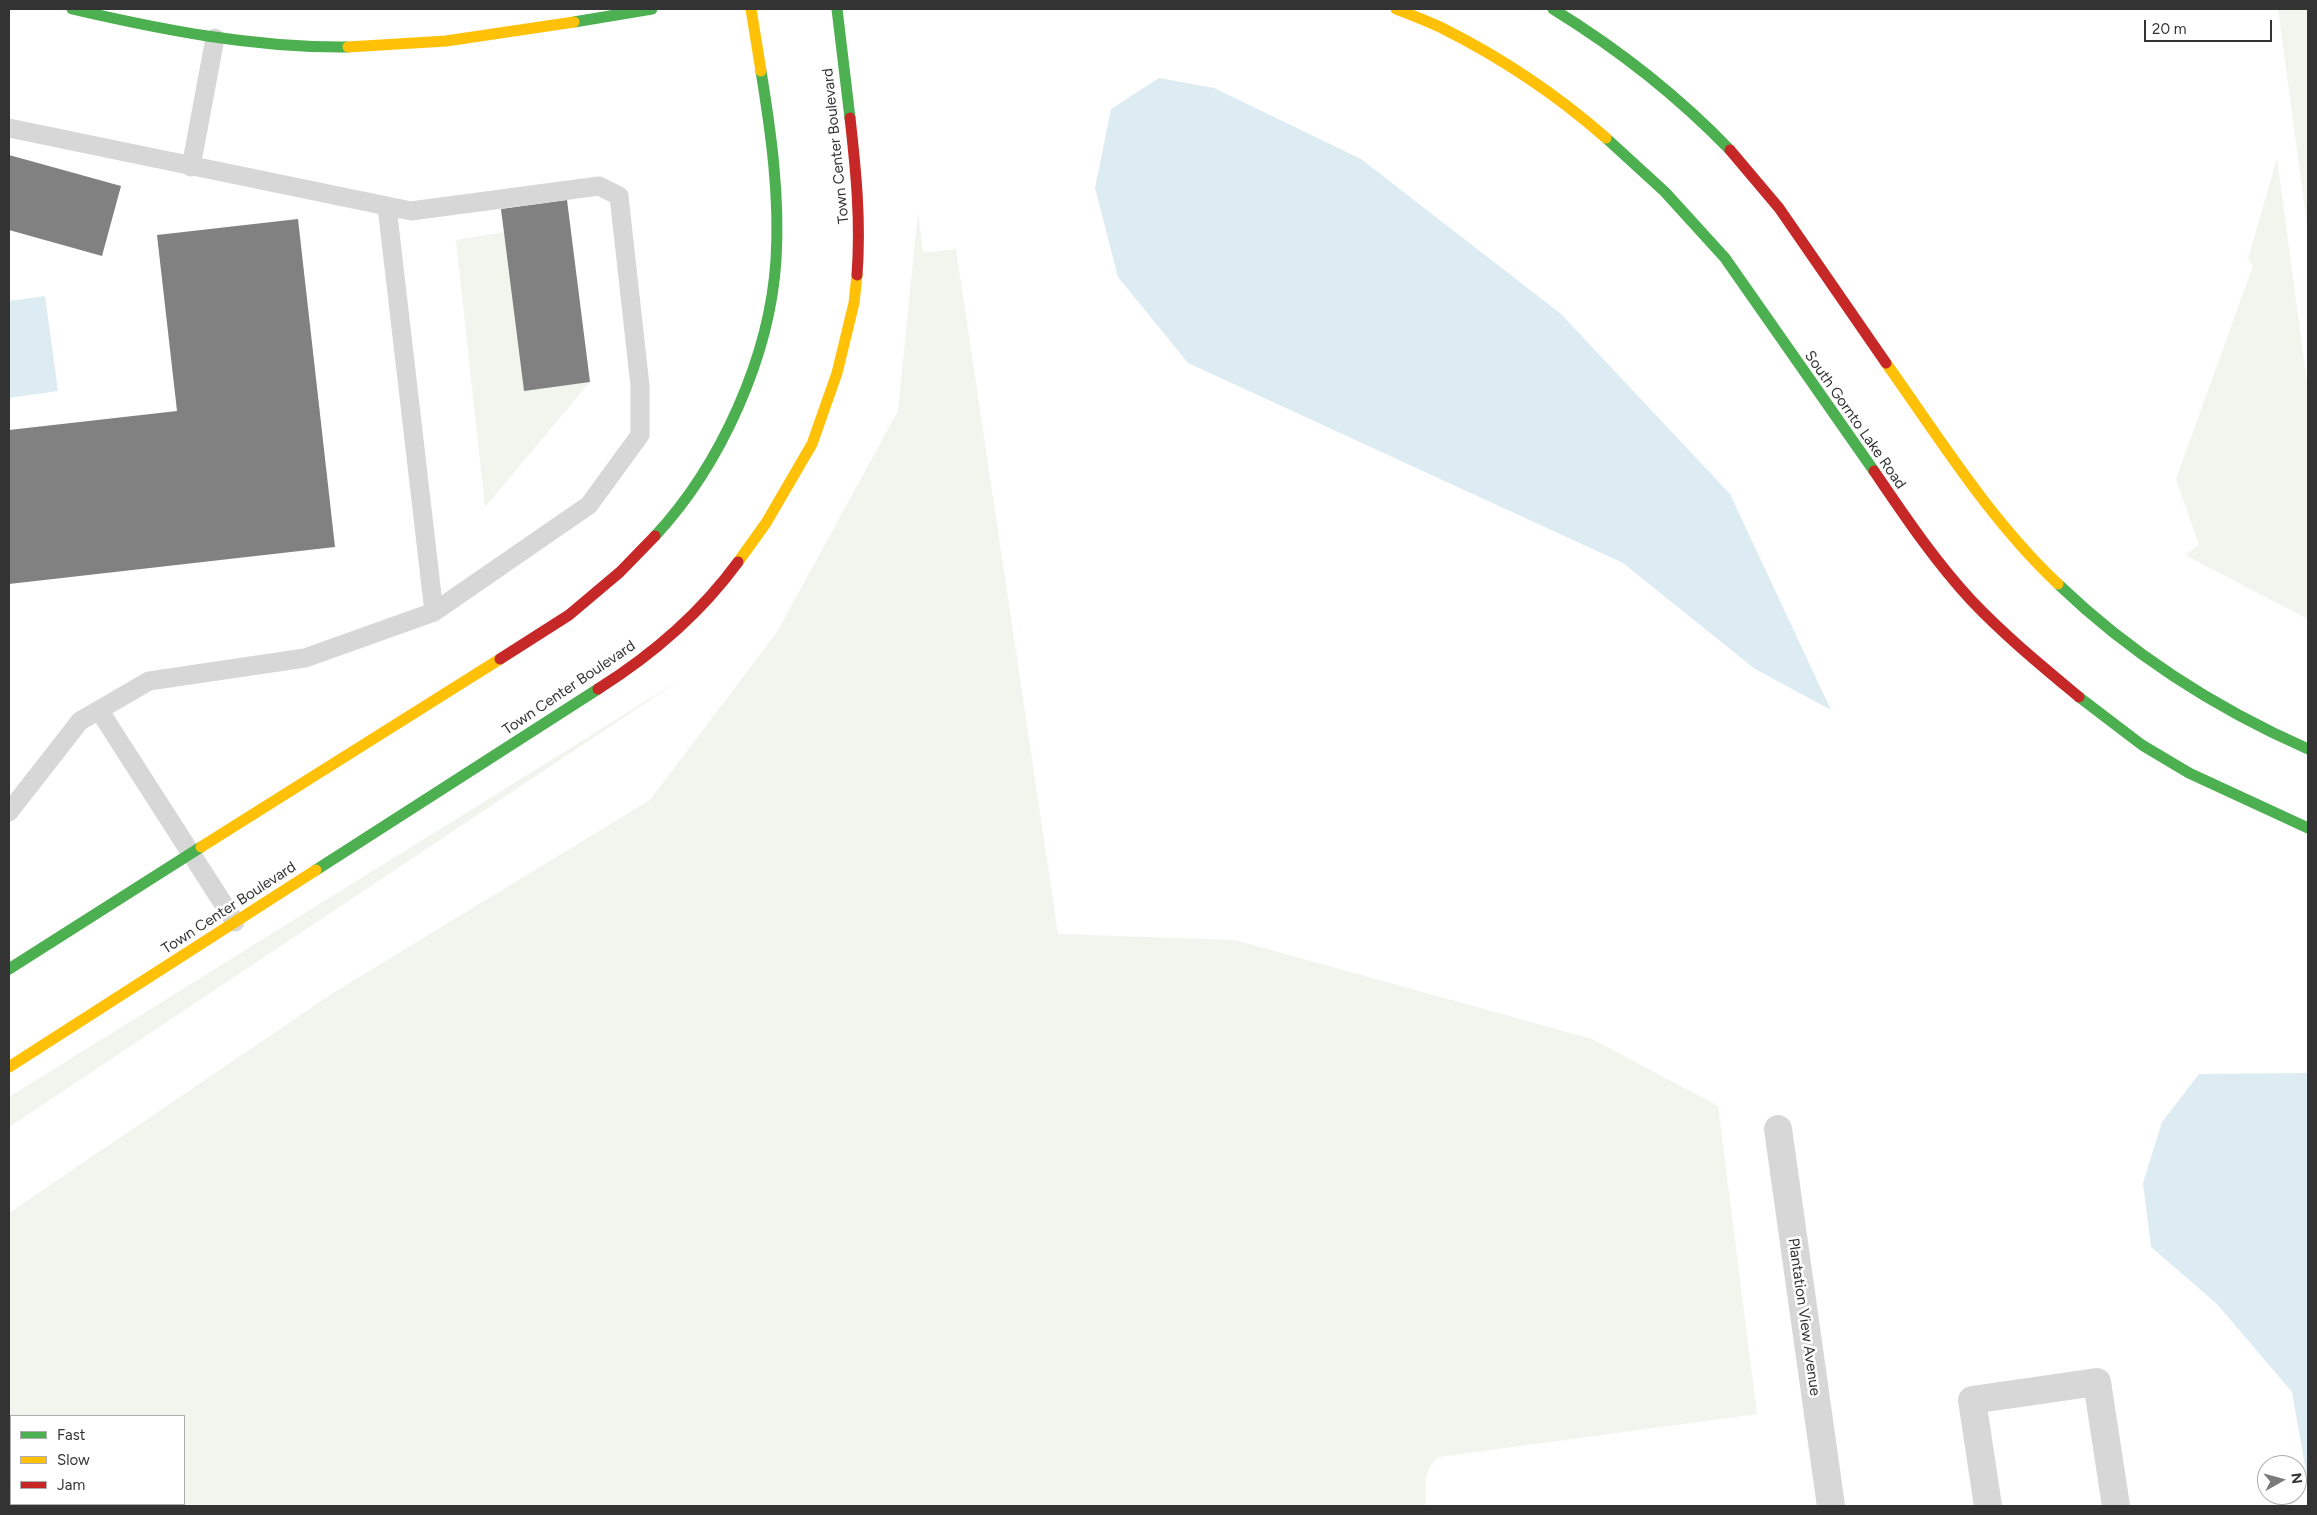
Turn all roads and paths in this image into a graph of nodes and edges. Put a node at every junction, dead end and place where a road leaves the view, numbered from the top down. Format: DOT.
graph roads {
  1 [pos="72,9"];
  2 [pos="652,9"];
  3 [pos="751,9"];
  4 [pos="836,9"];
  5 [pos="1396,9"];
  6 [pos="1553,9"];
  7 [pos="215,38"];
  8 [pos="9,128"];
  9 [pos="191,167"];
  10 [pos="387,206"];
  11 [pos="434,612"];
  12 [pos="99,710"];
  13 [pos="2308,749"];
  14 [pos="9,812"];
  15 [pos="2308,828"];
  16 [pos="191,853"];
  17 [pos="235,922"];
  18 [pos="9,969"];
  19 [pos="9,1067"];
  20 [pos="1778,1129"];
  21 [pos="1830,1506"];
  22 [pos="1988,1506"];
  23 [pos="2116,1506"];
  1 -- 7 [label="street"];
  2 -- 7 [label="street"];
  3 -- 16 [label="street"];
  4 -- 17 [label="street, Town Center Boulevard"];
  5 -- 15 [label="street, South Gornto Lake Road"];
  6 -- 13 [label="street"];
  7 -- 9 [label="lane"];
  8 -- 9 [label="lane"];
  9 -- 10 [label="lane"];
  10 -- 11 [label="lane"];
  10 -- 11 [label="lane"];
  11 -- 12 [label="lane"];
  12 -- 14 [label="lane"];
  12 -- 16 [label="lane"];
  16 -- 17 [label="lane"];
  16 -- 18 [label="street"];
  17 -- 19 [label="street, Town Center Boulevard"];
  20 -- 21 [label="street, Plantation View Avenue"];
  22 -- 23 [label="street"];
}
